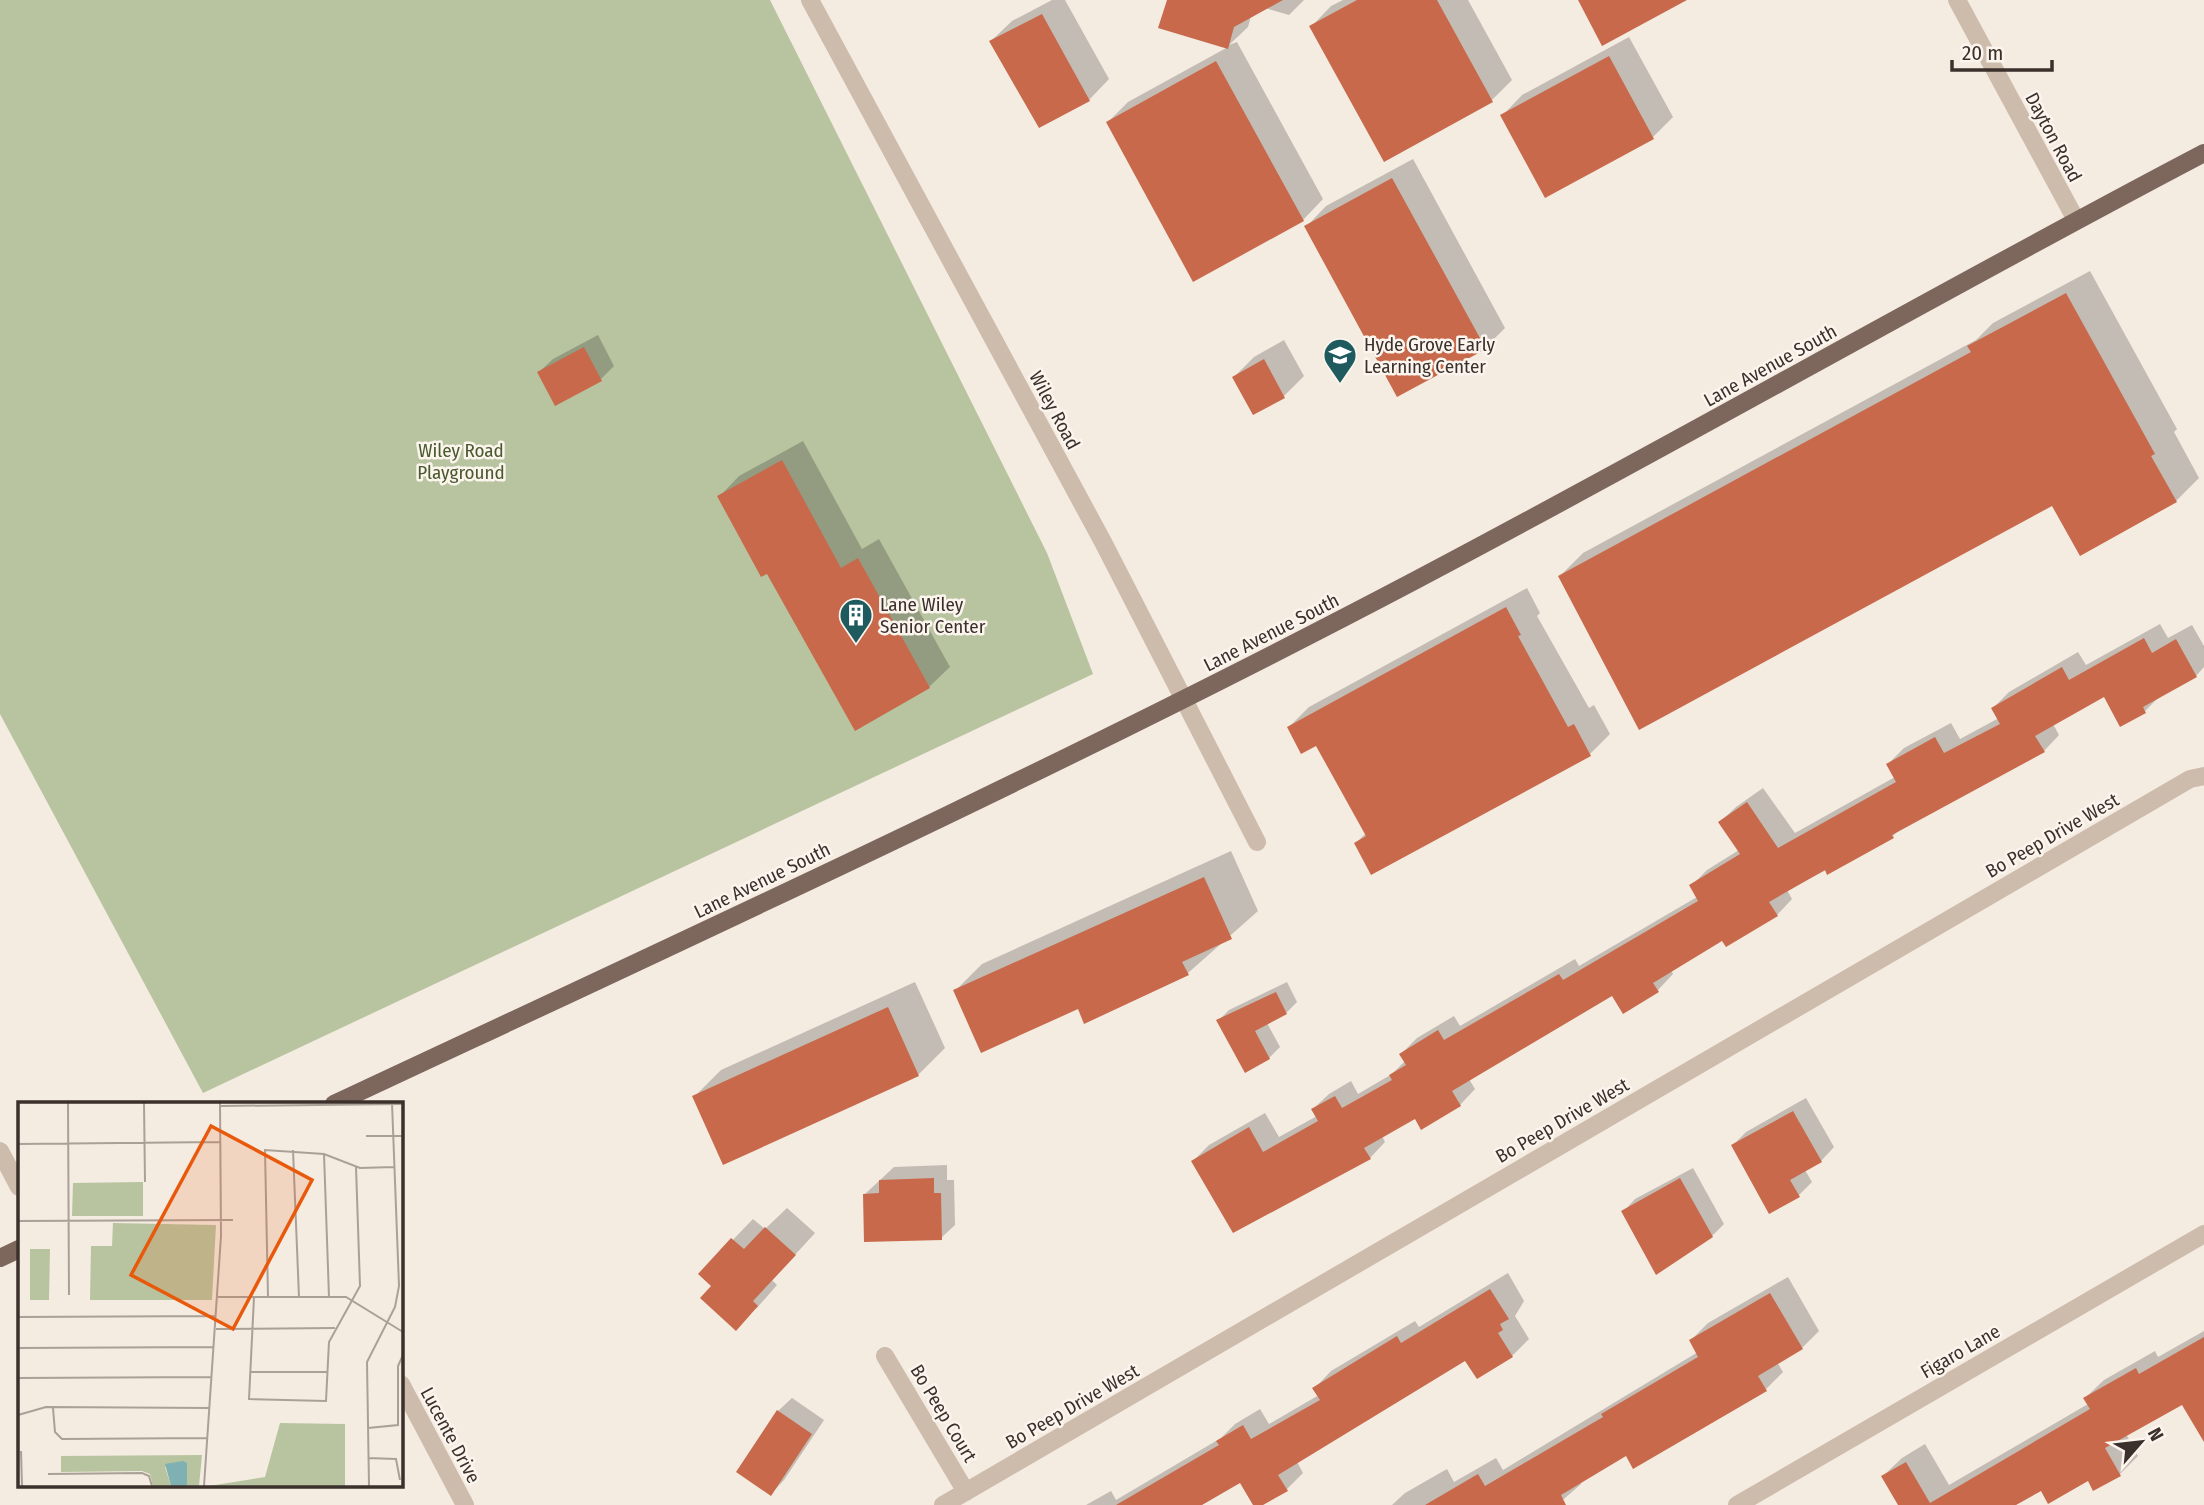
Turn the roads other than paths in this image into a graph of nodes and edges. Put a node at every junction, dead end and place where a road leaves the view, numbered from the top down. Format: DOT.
graph roads {
  1 [pos="810,0"];
  2 [pos="1957,0"];
  3 [pos="2204,153"];
  4 [pos="2076,220"];
  5 [pos="1184,700"];
  6 [pos="2204,776"];
  7 [pos="1257,842"];
  8 [pos="338,1102"];
  9 [pos="0,1151"];
  10 [pos="18,1185"];
  11 [pos="2204,1234"];
  12 [pos="18,1249"];
  13 [pos="0,1258"];
  14 [pos="886,1356"];
  15 [pos="402,1386"];
  16 [pos="966,1492"];
  17 [pos="465,1505"];
  18 [pos="943,1505"];
  19 [pos="1737,1505"];
  1 -- 5 [label="street, Wiley Road"];
  2 -- 4 [label="street, Dayton Road"];
  3 -- 4 [label="main road, Lane Avenue South"];
  4 -- 5 [label="main road, Lane Avenue South"];
  5 -- 7 [label="street, Wiley Road"];
  5 -- 8 [label="main road, Lane Avenue South"];
  6 -- 16 [label="street, Bo Peep Drive West"];
  9 -- 10 [label="street"];
  11 -- 19 [label="street, Figaro Lane"];
  12 -- 13 [label="main road"];
  14 -- 16 [label="street, Bo Peep Court"];
  15 -- 17 [label="street, Lucente Drive"];
  16 -- 18 [label="street, Bo Peep Drive West"];
}
